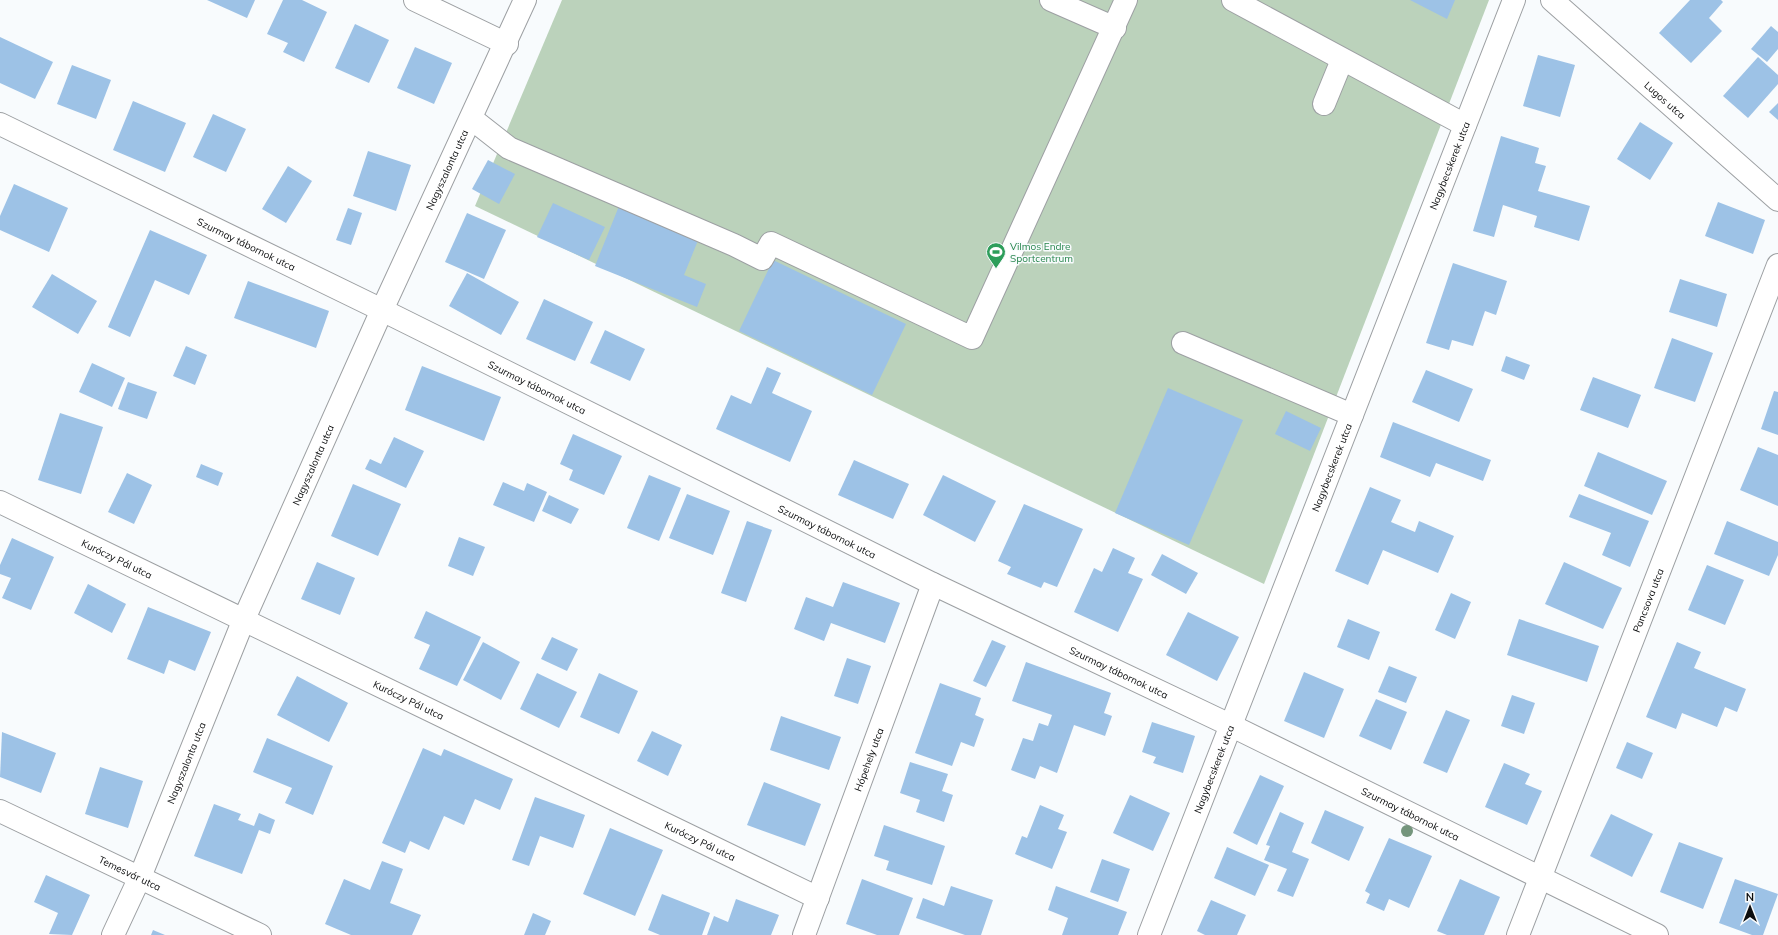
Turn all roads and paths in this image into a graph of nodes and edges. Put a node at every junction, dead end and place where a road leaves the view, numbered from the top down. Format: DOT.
graph roads {
  1 [pos="415,0"];
  2 [pos="525,0"];
  3 [pos="1051,0"];
  4 [pos="1126,0"];
  5 [pos="1233,0"];
  6 [pos="1514,0"];
  7 [pos="1552,0"];
  8 [pos="1114,28"];
  9 [pos="506,44"];
  10 [pos="1342,60"];
  11 [pos="1324,104"];
  12 [pos="472,118"];
  13 [pos="0,124"];
  14 [pos="1465,125"];
  15 [pos="1778,200"];
  16 [pos="1778,265"];
  17 [pos="382,310"];
  18 [pos="1184,343"];
  19 [pos="1352,415"];
  20 [pos="0,502"];
  21 [pos="933,584"];
  22 [pos="244,620"];
  23 [pos="1230,725"];
  24 [pos="0,811"];
  25 [pos="140,876"];
  26 [pos="1541,878"];
  27 [pos="818,898"];
  28 [pos="113,935"];
  29 [pos="260,935"];
  30 [pos="804,935"];
  31 [pos="1148,935"];
  32 [pos="1518,935"];
  33 [pos="1657,935"];
  1 -- 9 [label="street"];
  2 -- 9 [label="street, Nagyszalonta utca"];
  3 -- 8 [label="street"];
  4 -- 8 [label="street"];
  5 -- 10 [label="street"];
  6 -- 14 [label="street, Nagybecskerek utca"];
  7 -- 15 [label="street, Lugos utca"];
  8 -- 12 [label="street"];
  9 -- 12 [label="street, Nagyszalonta utca"];
  10 -- 11 [label="street"];
  10 -- 14 [label="street"];
  12 -- 17 [label="street, Nagyszalonta utca"];
  13 -- 17 [label="street, Szurmay tábornok utca"];
  14 -- 19 [label="street, Nagybecskerek utca"];
  16 -- 26 [label="street, Pancsova utca"];
  17 -- 21 [label="street, Szurmay tábornok utca"];
  17 -- 22 [label="street, Nagyszalonta utca"];
  18 -- 19 [label="street"];
  19 -- 23 [label="street, Nagybecskerek utca"];
  20 -- 22 [label="street, Kuróczy Pál utca"];
  21 -- 23 [label="street, Szurmay tábornok utca"];
  21 -- 27 [label="street, Hópehely utca"];
  22 -- 25 [label="street, Nagyszalonta utca"];
  22 -- 27 [label="street, Kuróczy Pál utca"];
  23 -- 26 [label="street, Szurmay tábornok utca"];
  23 -- 31 [label="street, Nagybecskerek utca"];
  24 -- 25 [label="street, Temesvár utca"];
  25 -- 28 [label="street, Nagyszalonta utca"];
  25 -- 29 [label="street, Temesvár utca"];
  26 -- 32 [label="street, Pancsova utca"];
  26 -- 33 [label="street, Szurmay tábornok utca"];
  27 -- 30 [label="street, Hópehely utca"];
}
